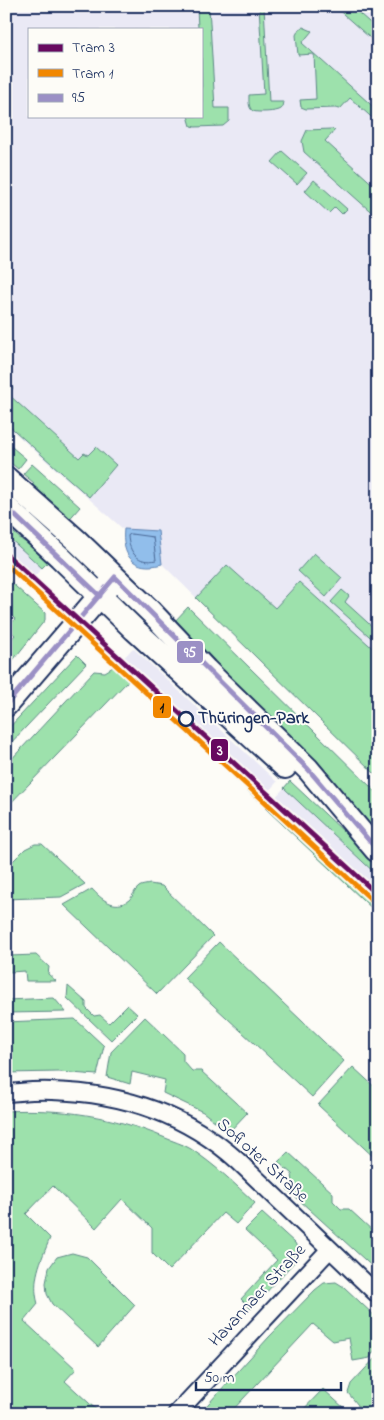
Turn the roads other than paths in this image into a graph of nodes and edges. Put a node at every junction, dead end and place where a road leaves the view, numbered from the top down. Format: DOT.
graph roads {
  1 [pos="6,478"];
  2 [pos="6,507"];
  3 [pos="115,578"];
  4 [pos="100,596"];
  5 [pos="6,705"];
  6 [pos="377,850"];
  7 [pos="6,1093"];
  8 [pos="328,1250"];
  9 [pos="378,1295"];
  10 [pos="176,1414"];
  1 -- 3 [label="main road"];
  2 -- 4 [label="main road"];
  3 -- 4 [label="main road"];
  3 -- 6 [label="main road"];
  4 -- 5 [label="main road"];
  4 -- 6 [label="main road"];
  7 -- 8 [label="street, Sofioter Straße"];
  8 -- 9 [label="street, Sofioter Straße"];
  8 -- 10 [label="street, Havannaer Straße"];
}
